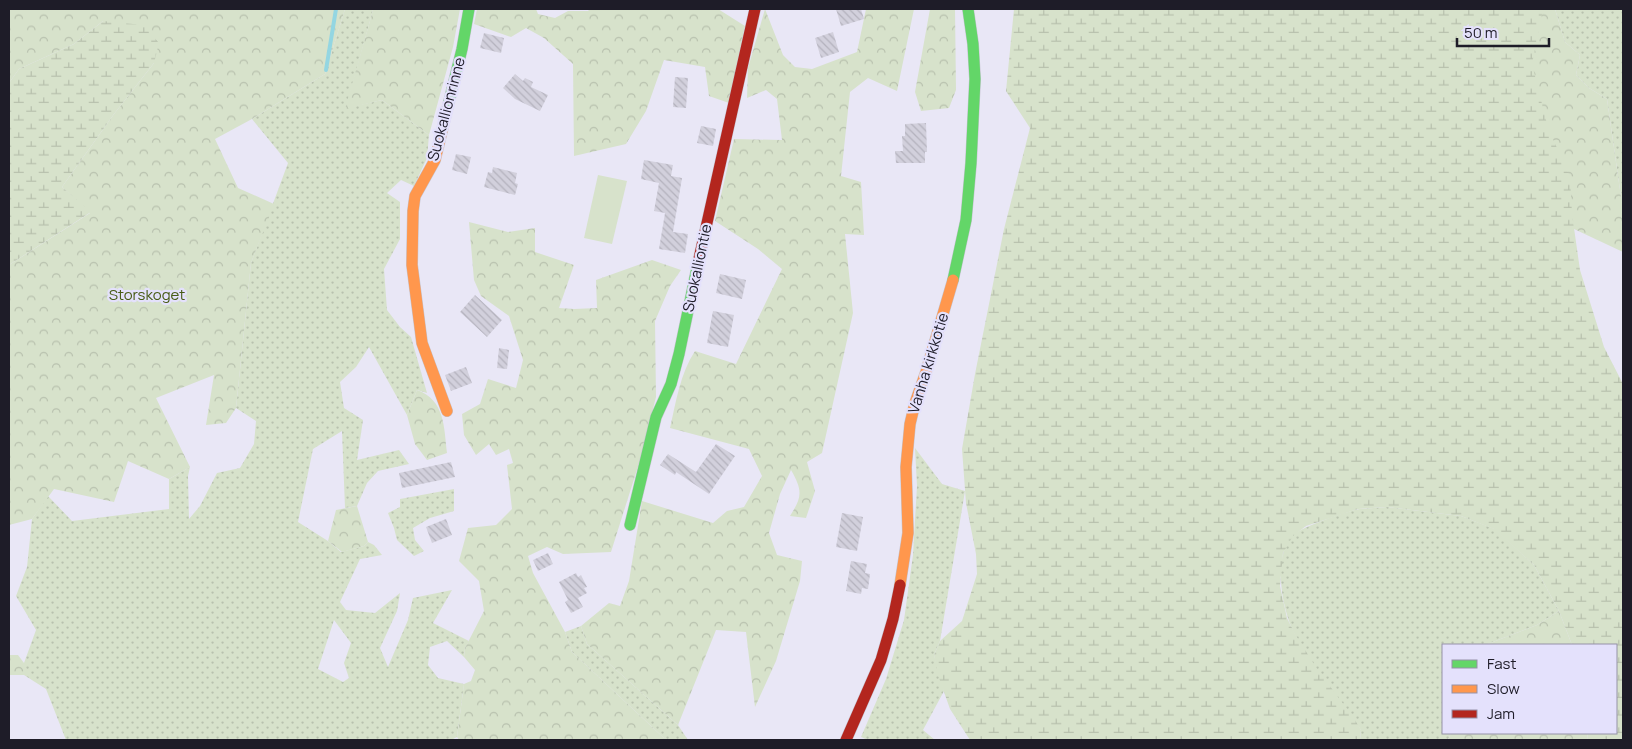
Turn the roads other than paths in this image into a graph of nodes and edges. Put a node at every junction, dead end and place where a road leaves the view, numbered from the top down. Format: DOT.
graph roads {
  1 [pos="469,9"];
  2 [pos="755,9"];
  3 [pos="968,9"];
  4 [pos="446,411"];
  5 [pos="630,525"];
  6 [pos="846,740"];
  1 -- 4 [label="street, Suokallionrinne"];
  2 -- 5 [label="street, Suokalliontie"];
  3 -- 6 [label="street, Vanha kirkkotie"];
}
